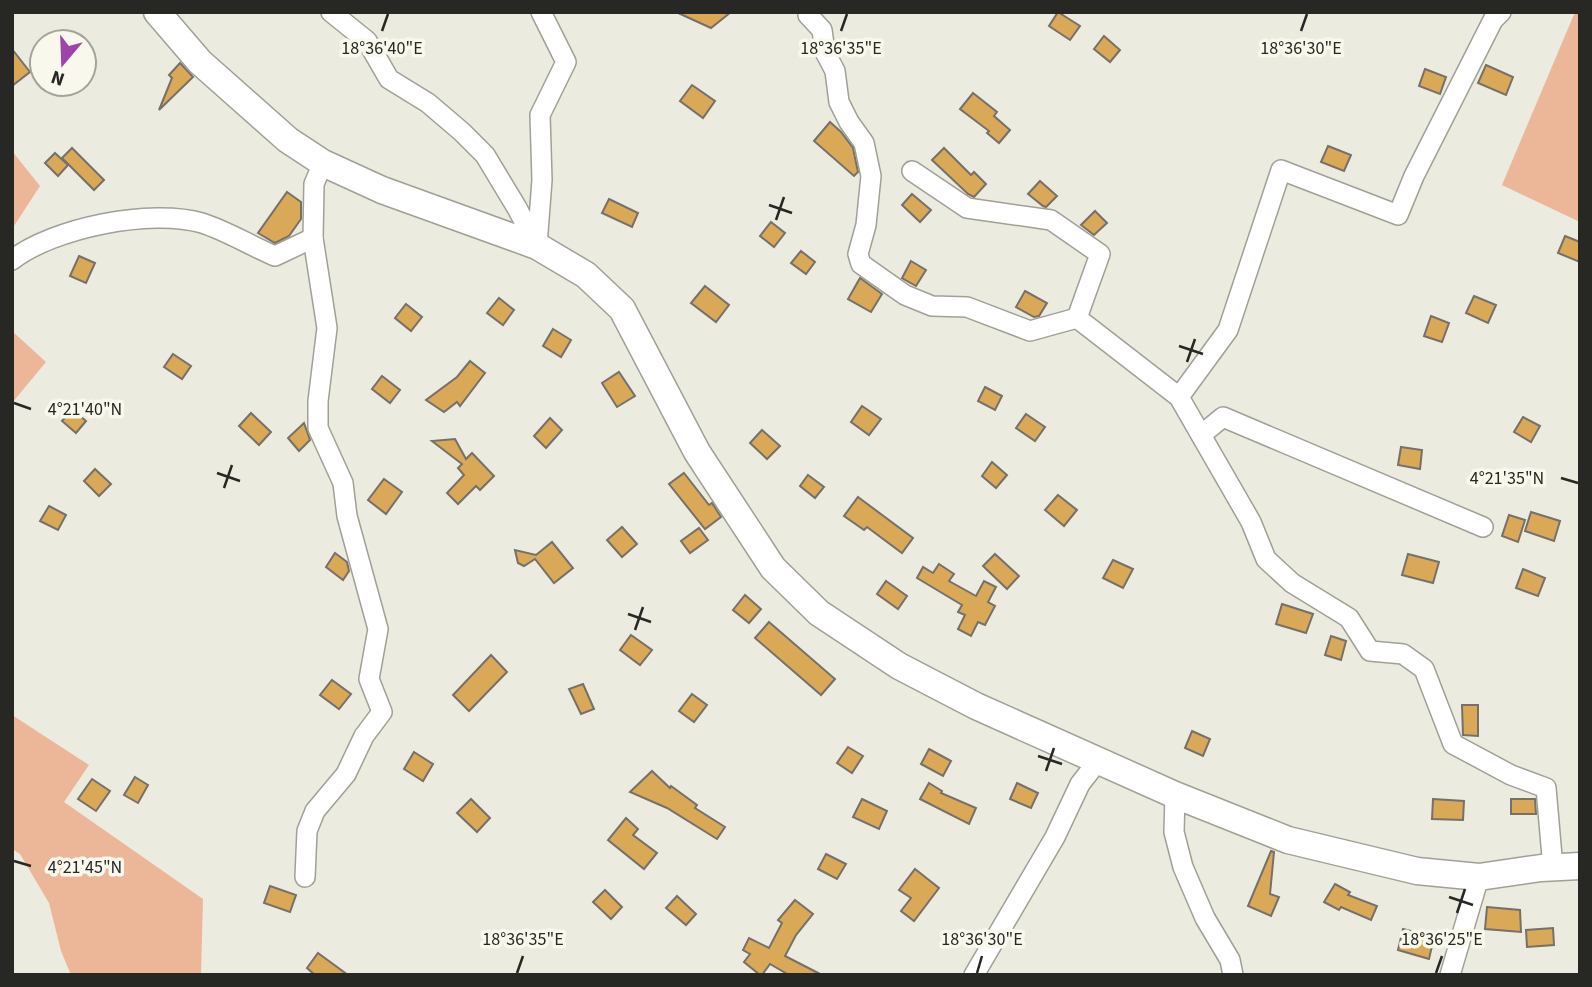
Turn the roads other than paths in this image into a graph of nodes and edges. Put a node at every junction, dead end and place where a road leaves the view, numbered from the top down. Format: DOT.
graph roads {
  1 [pos="157,12"];
  2 [pos="331,12"];
  3 [pos="541,12"];
  4 [pos="810,12"];
  5 [pos="1501,12"];
  6 [pos="323,163"];
  7 [pos="912,171"];
  8 [pos="313,238"];
  9 [pos="537,246"];
  10 [pos="12,260"];
  11 [pos="1077,318"];
  12 [pos="1179,397"];
  13 [pos="1201,435"];
  14 [pos="1483,527"];
  15 [pos="1098,761"];
  16 [pos="1175,795"];
  17 [pos="1580,866"];
  18 [pos="1553,867"];
  19 [pos="304,877"];
  20 [pos="1479,877"];
  21 [pos="974,975"];
  22 [pos="1233,975"];
  23 [pos="1450,975"];
  1 -- 6 [label="main road"];
  2 -- 9 [label="street"];
  3 -- 9 [label="street"];
  4 -- 11 [label="street"];
  5 -- 12 [label="street"];
  6 -- 8 [label="street"];
  6 -- 9 [label="main road"];
  7 -- 11 [label="street"];
  8 -- 10 [label="street"];
  8 -- 19 [label="street"];
  9 -- 15 [label="main road"];
  11 -- 12 [label="street"];
  12 -- 13 [label="street"];
  13 -- 14 [label="street"];
  13 -- 18 [label="street"];
  15 -- 16 [label="main road"];
  15 -- 21 [label="street"];
  16 -- 20 [label="main road"];
  16 -- 22 [label="street"];
  17 -- 18 [label="main road"];
  18 -- 20 [label="main road"];
  20 -- 23 [label="street"];
}
